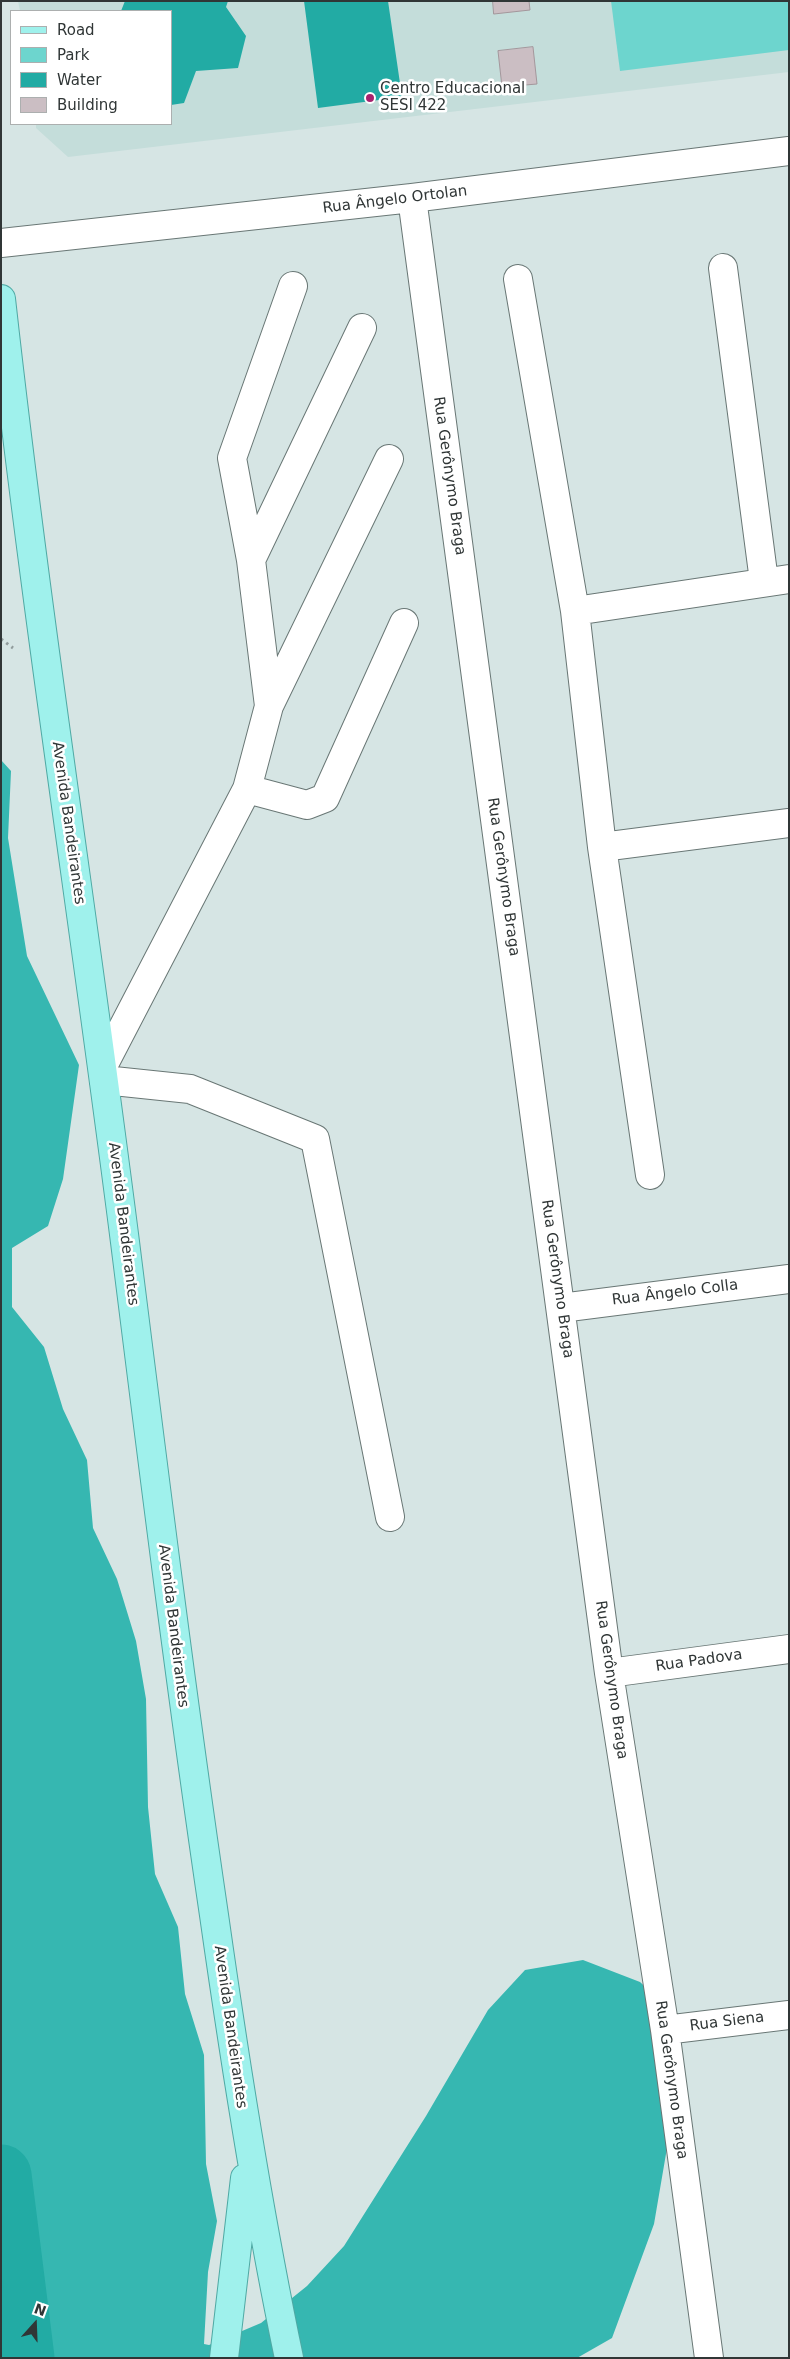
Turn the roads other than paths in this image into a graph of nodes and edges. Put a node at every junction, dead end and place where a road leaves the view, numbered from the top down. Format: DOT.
graph roads {
  1 [pos="789,151"];
  2 [pos="412,198"];
  3 [pos="1,243"];
  4 [pos="723,268"];
  5 [pos="518,279"];
  6 [pos="293,286"];
  7 [pos="1,299"];
  8 [pos="362,328"];
  9 [pos="389,459"];
  10 [pos="251,560"];
  11 [pos="776,580"];
  12 [pos="574,611"];
  13 [pos="404,622"];
  14 [pos="269,706"];
  15 [pos="247,789"];
  16 [pos="789,823"];
  17 [pos="602,847"];
  18 [pos="104,1073"];
  19 [pos="650,1175"];
  20 [pos="789,1279"];
  21 [pos="561,1308"];
  22 [pos="390,1517"];
  23 [pos="789,1649"];
  24 [pos="609,1673"];
  25 [pos="789,2014"];
  26 [pos="665,2030"];
  27 [pos="248,2149"];
  28 [pos="224,2358"];
  29 [pos="288,2358"];
  30 [pos="709,2358"];
  1 -- 2 [label="street, Rua Ângelo Ortolan"];
  2 -- 3 [label="street, Rua Ângelo Ortolan"];
  2 -- 21 [label="street, Rua Gerônymo Braga"];
  4 -- 11 [label="street"];
  5 -- 12 [label="street"];
  6 -- 10 [label="street"];
  7 -- 18 [label="main road, Avenida Bandeirantes"];
  8 -- 10 [label="street"];
  9 -- 14 [label="street"];
  10 -- 14 [label="street"];
  11 -- 12 [label="street"];
  12 -- 17 [label="street"];
  13 -- 15 [label="street"];
  14 -- 15 [label="street"];
  15 -- 18 [label="street"];
  16 -- 17 [label="street"];
  17 -- 19 [label="street"];
  18 -- 22 [label="street"];
  18 -- 27 [label="main road, Avenida Bandeirantes"];
  20 -- 21 [label="street, Rua Ângelo Colla"];
  21 -- 24 [label="street, Rua Gerônymo Braga"];
  23 -- 24 [label="street, Rua Padova"];
  24 -- 26 [label="street, Rua Gerônymo Braga"];
  25 -- 26 [label="street, Rua Siena"];
  26 -- 30 [label="street, Rua Gerônymo Braga"];
  27 -- 28 [label="main road, Avenida Bandeirantes"];
  27 -- 29 [label="main road, Avenida Bandeirantes"];
}
